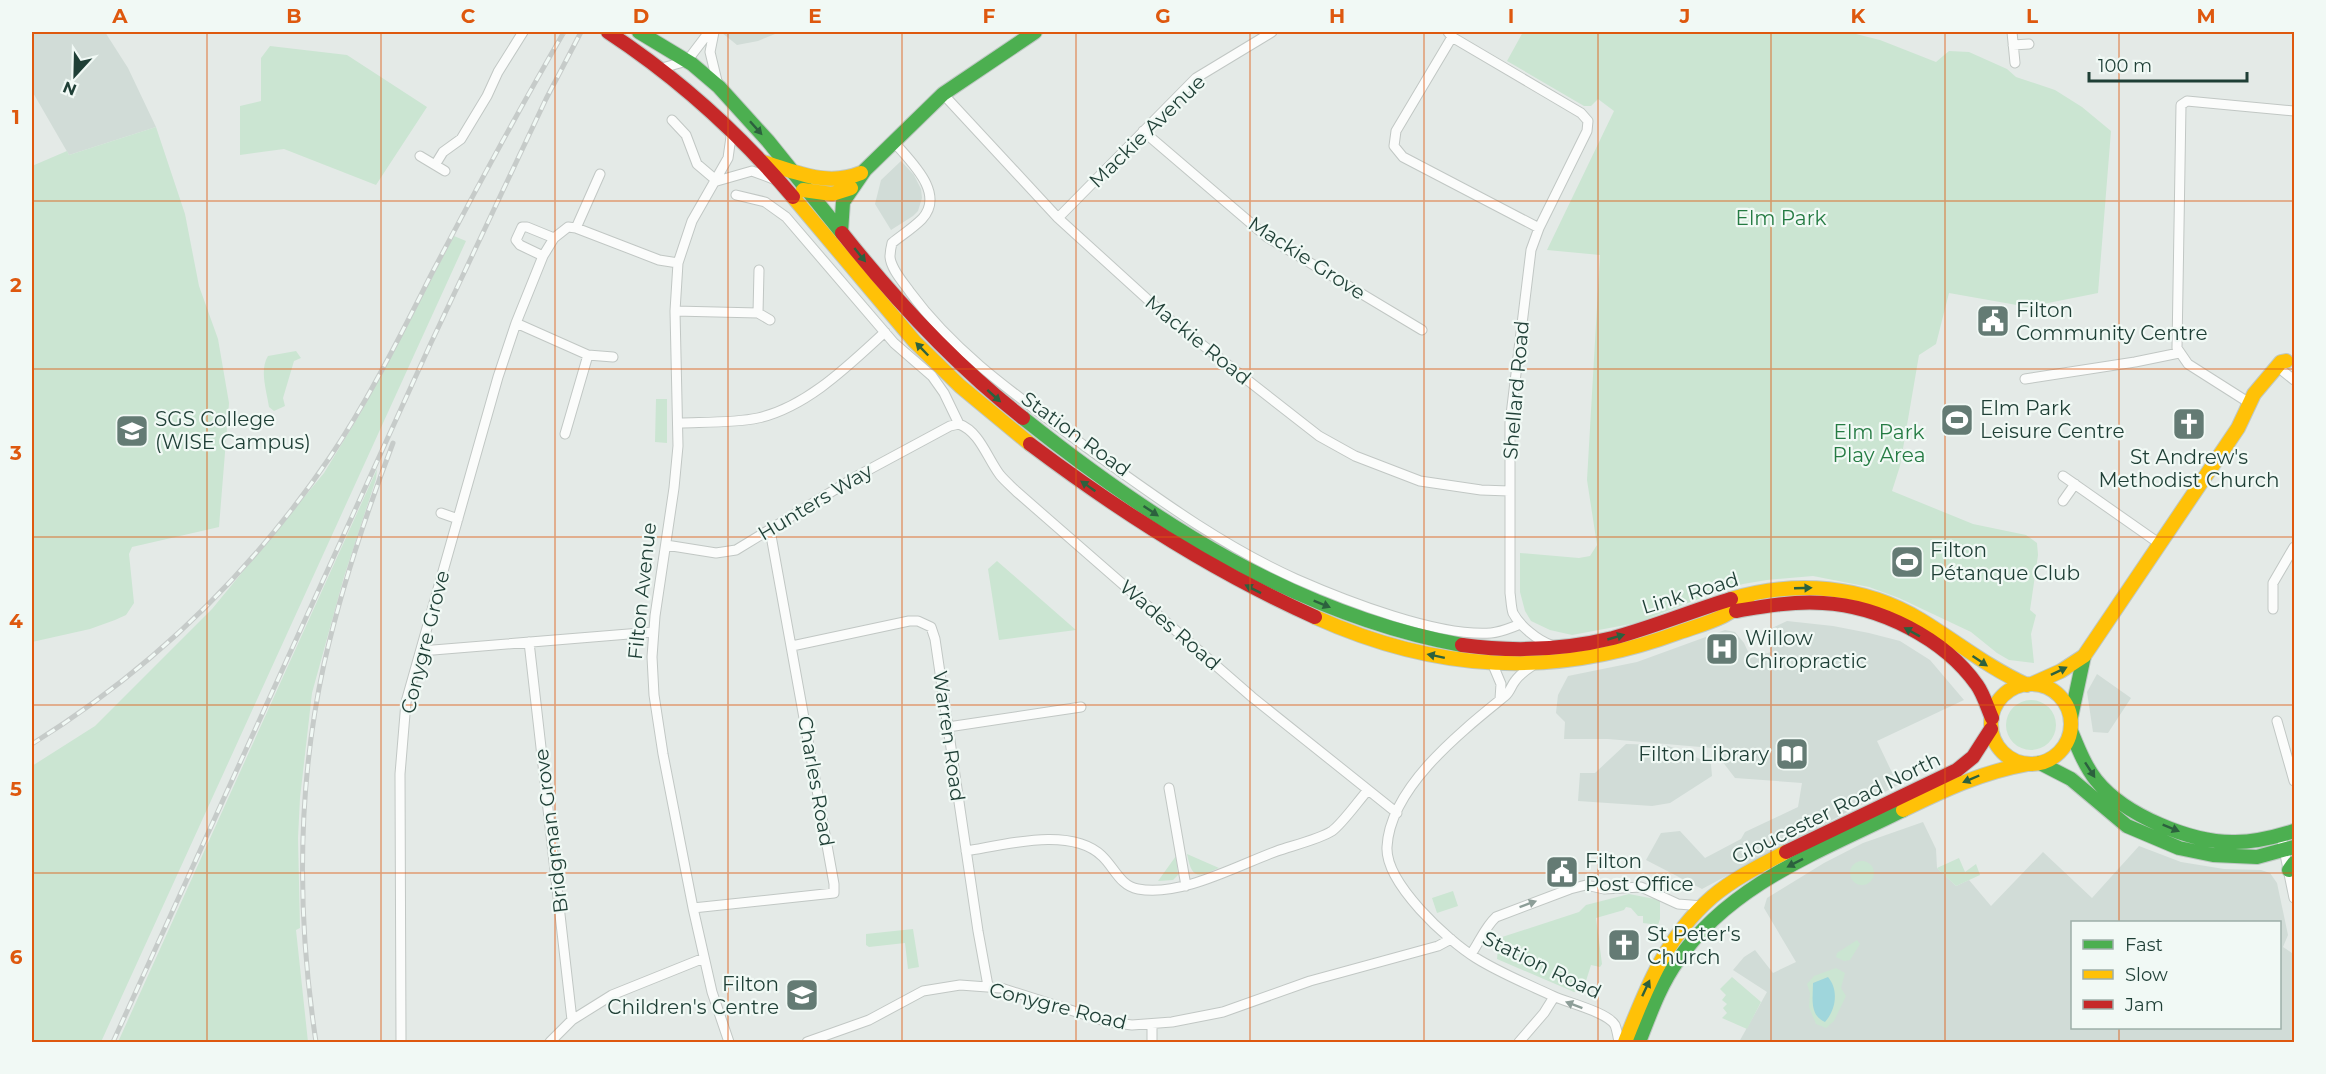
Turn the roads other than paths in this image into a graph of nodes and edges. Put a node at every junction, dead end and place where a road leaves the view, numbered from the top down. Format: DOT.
graph roads {
  1 [pos="523,32"];
  2 [pos="608,32"];
  3 [pos="639,32"];
  4 [pos="711,32"];
  5 [pos="1035,32"];
  6 [pos="1272,32"];
  7 [pos="2012,32"];
  8 [pos="1450,34"];
  9 [pos="2029,44"];
  10 [pos="2013,45"];
  11 [pos="687,61"];
  12 [pos="2015,63"];
  13 [pos="662,68"];
  14 [pos="718,86"];
  15 [pos="943,94"];
  16 [pos="2295,111"];
  17 [pos="672,120"];
  18 [pos="732,130"];
  19 [pos="1143,131"];
  20 [pos="894,142"];
  21 [pos="420,156"];
  22 [pos="763,162"];
  23 [pos="435,165"];
  24 [pos="445,171"];
  25 [pos="793,171"];
  26 [pos="863,172"];
  27 [pos="600,174"];
  28 [pos="717,181"];
  29 [pos="781,182"];
  30 [pos="596,184"];
  31 [pos="851,188"];
  32 [pos="607,189"];
  33 [pos="811,193"];
  34 [pos="736,195"];
  35 [pos="1058,218"];
  36 [pos="576,228"];
  37 [pos="1539,228"];
  38 [pos="841,232"];
  39 [pos="554,238"];
  40 [pos="543,256"];
  41 [pos="678,263"];
  42 [pos="759,270"];
  43 [pos="675,311"];
  44 [pos="758,313"];
  45 [pos="770,320"];
  46 [pos="516,323"];
  47 [pos="1422,330"];
  48 [pos="885,332"];
  49 [pos="2295,349"];
  50 [pos="2179,353"];
  51 [pos="588,355"];
  52 [pos="614,357"];
  53 [pos="2288,371"];
  54 [pos="2025,379"];
  55 [pos="2251,404"];
  56 [pos="679,423"];
  57 [pos="959,424"];
  58 [pos="565,434"];
  59 [pos="2063,476"];
  60 [pos="2075,484"];
  61 [pos="1509,491"];
  62 [pos="2063,501"];
  63 [pos="441,513"];
  64 [pos="458,519"];
  65 [pos="770,530"];
  66 [pos="2160,544"];
  67 [pos="666,545"];
  68 [pos="2295,548"];
  69 [pos="1751,594"];
  70 [pos="2273,609"];
  71 [pos="1736,611"];
  72 [pos="1521,624"];
  73 [pos="653,632"];
  74 [pos="529,642"];
  75 [pos="792,646"];
  76 [pos="1558,647"];
  77 [pos="421,651"];
  78 [pos="2084,656"];
  79 [pos="1493,665"];
  80 [pos="1532,666"];
  81 [pos="2029,685"];
  82 [pos="1500,699"];
  83 [pos="1081,707"];
  84 [pos="2277,721"];
  85 [pos="1992,724"];
  86 [pos="2071,725"];
  87 [pos="948,728"];
  88 [pos="2034,764"];
  89 [pos="2295,781"];
  90 [pos="1169,788"];
  91 [pos="1368,790"];
  92 [pos="1397,813"];
  93 [pos="2295,831"];
  94 [pos="2281,835"];
  95 [pos="2289,849"];
  96 [pos="966,851"];
  97 [pos="2292,866"];
  98 [pos="1186,886"];
  99 [pos="2295,898"];
  100 [pos="1703,906"];
  101 [pos="693,908"];
  102 [pos="1452,939"];
  103 [pos="1471,954"];
  104 [pos="704,958"];
  105 [pos="988,986"];
  106 [pos="1554,997"];
  107 [pos="573,1020"];
  108 [pos="1152,1025"];
  109 [pos="401,1042"];
  110 [pos="550,1042"];
  111 [pos="729,1042"];
  112 [pos="807,1042"];
  113 [pos="1152,1042"];
  114 [pos="1519,1042"];
  115 [pos="1619,1042"];
  116 [pos="1625,1042"];
  117 [pos="1639,1042"];
  1 -- 23 [label="street"];
  2 -- 13 [label="main road, Station Road"];
  3 -- 11 [label="main road, Station Road"];
  4 -- 11 [label="street"];
  4 -- 14 [label="street"];
  5 -- 15 [label="main road"];
  6 -- 19 [label="street, Mackie Avenue"];
  7 -- 10 [label="street"];
  8 -- 37 [label="street, Shellard Road"];
  8 -- 37 [label="street"];
  9 -- 10 [label="street"];
  10 -- 12 [label="street"];
  11 -- 13 [label="street"];
  11 -- 14 [label="main road, Station Road"];
  13 -- 18 [label="main road, Station Road"];
  14 -- 25 [label="main road, Station Road, one-way"];
  15 -- 20 [label="main road"];
  15 -- 35 [label="street, Mackie Road"];
  16 -- 50 [label="street"];
  17 -- 28 [label="street"];
  18 -- 22 [label="main road, Station Road"];
  18 -- 28 [label="street, Filton Avenue"];
  19 -- 35 [label="street, Mackie Avenue"];
  19 -- 47 [label="street, Mackie Grove"];
  20 -- 26 [label="main road"];
  20 -- 72 [label="street, Station Road"];
  21 -- 23 [label="street"];
  22 -- 25 [label="main road"];
  22 -- 29 [label="main road, Station Road"];
  23 -- 24 [label="street"];
  25 -- 26 [label="main road"];
  25 -- 33 [label="main road, Station Road"];
  26 -- 31 [label="main road"];
  27 -- 30 [label="street"];
  28 -- 29 [label="street"];
  28 -- 41 [label="street, Filton Avenue"];
  29 -- 33 [label="main road"];
  79 -- 29 [label="main road, Station Road, one-way"];
  30 -- 32 [label="street"];
  30 -- 36 [label="street"];
  31 -- 33 [label="main road"];
  31 -- 38 [label="main road"];
  33 -- 38 [label="main road, Station Road"];
  34 -- 48 [label="street"];
  35 -- 61 [label="street, Mackie Road"];
  36 -- 39 [label="street"];
  36 -- 41 [label="street"];
  37 -- 61 [label="street, Shellard Road"];
  38 -- 76 [label="main road, Station Road, one-way"];
  39 -- 40 [label="street, Conygre Grove"];
  39 -- 40 [label="street"];
  40 -- 46 [label="street, Conygre Grove"];
  41 -- 43 [label="street, Filton Avenue"];
  42 -- 44 [label="street"];
  43 -- 44 [label="street"];
  43 -- 56 [label="street, Filton Avenue"];
  44 -- 45 [label="street"];
  46 -- 51 [label="street"];
  46 -- 64 [label="street, Conygre Grove"];
  48 -- 56 [label="street"];
  48 -- 57 [label="street"];
  49 -- 53 [label="main road"];
  50 -- 54 [label="street"];
  50 -- 55 [label="street"];
  51 -- 52 [label="street"];
  51 -- 58 [label="street"];
  53 -- 55 [label="main road"];
  55 -- 66 [label="main road"];
  56 -- 67 [label="street, Filton Avenue"];
  57 -- 65 [label="street, Hunters Way"];
  57 -- 91 [label="street, Wades Road"];
  59 -- 60 [label="street"];
  60 -- 62 [label="street"];
  60 -- 66 [label="street"];
  61 -- 72 [label="street, Shellard Road"];
  63 -- 64 [label="street"];
  64 -- 77 [label="street, Conygre Grove"];
  65 -- 67 [label="street, Hunters Way"];
  65 -- 75 [label="street, Charles Road"];
  66 -- 78 [label="main road"];
  67 -- 73 [label="street, Filton Avenue"];
  68 -- 70 [label="street"];
  69 -- 71 [label="main road"];
  76 -- 69 [label="main road, Link Road, one-way"];
  69 -- 81 [label="main road, Link Road, one-way"];
  71 -- 80 [label="main road, Station Road"];
  85 -- 71 [label="main road, Link Road, one-way"];
  72 -- 76 [label="street"];
  73 -- 74 [label="street"];
  73 -- 101 [label="street, Filton Avenue"];
  74 -- 77 [label="street"];
  74 -- 107 [label="street, Bridgman Grove"];
  75 -- 87 [label="street, Warren Road"];
  75 -- 101 [label="street, Charles Road"];
  77 -- 109 [label="street, Conygre Grove"];
  81 -- 78 [label="main road, one-way"];
  78 -- 86 [label="main road"];
  79 -- 80 [label="main road, Station Road"];
  79 -- 82 [label="street"];
  80 -- 82 [label="street, Station Road"];
  81 -- 85 [label="main road"];
  81 -- 86 [label="main road"];
  82 -- 92 [label="street, Station Road"];
  83 -- 87 [label="street"];
  84 -- 89 [label="street"];
  85 -- 88 [label="main road"];
  85 -- 100 [label="main road, Gloucester Road North"];
  86 -- 88 [label="main road"];
  86 -- 94 [label="main road, one-way"];
  87 -- 96 [label="street, Warren Road"];
  88 -- 95 [label="main road"];
  88 -- 117 [label="main road, Gloucester Road North, one-way"];
  90 -- 98 [label="street"];
  91 -- 92 [label="street, Wades Road"];
  91 -- 98 [label="street"];
  92 -- 102 [label="street, Station Road"];
  93 -- 94 [label="main road"];
  94 -- 95 [label="street"];
  95 -- 97 [label="street"];
  96 -- 98 [label="street"];
  96 -- 105 [label="street, Warren Road"];
  97 -- 99 [label="street"];
  103 -- 100 [label="street, one-way"];
  116 -- 100 [label="main road, Gloucester Road North, one-way"];
  101 -- 104 [label="street, Filton Avenue"];
  102 -- 103 [label="street, Station Road"];
  102 -- 108 [label="street, Conygre Road"];
  103 -- 106 [label="street, Station Road"];
  104 -- 107 [label="street"];
  104 -- 111 [label="street, Filton Avenue"];
  105 -- 108 [label="street, Conygre Road"];
  105 -- 112 [label="street, Conygre Road"];
  106 -- 114 [label="street"];
  115 -- 106 [label="street, Station Road, one-way"];
  107 -- 110 [label="street"];
  108 -- 113 [label="street"];
}
